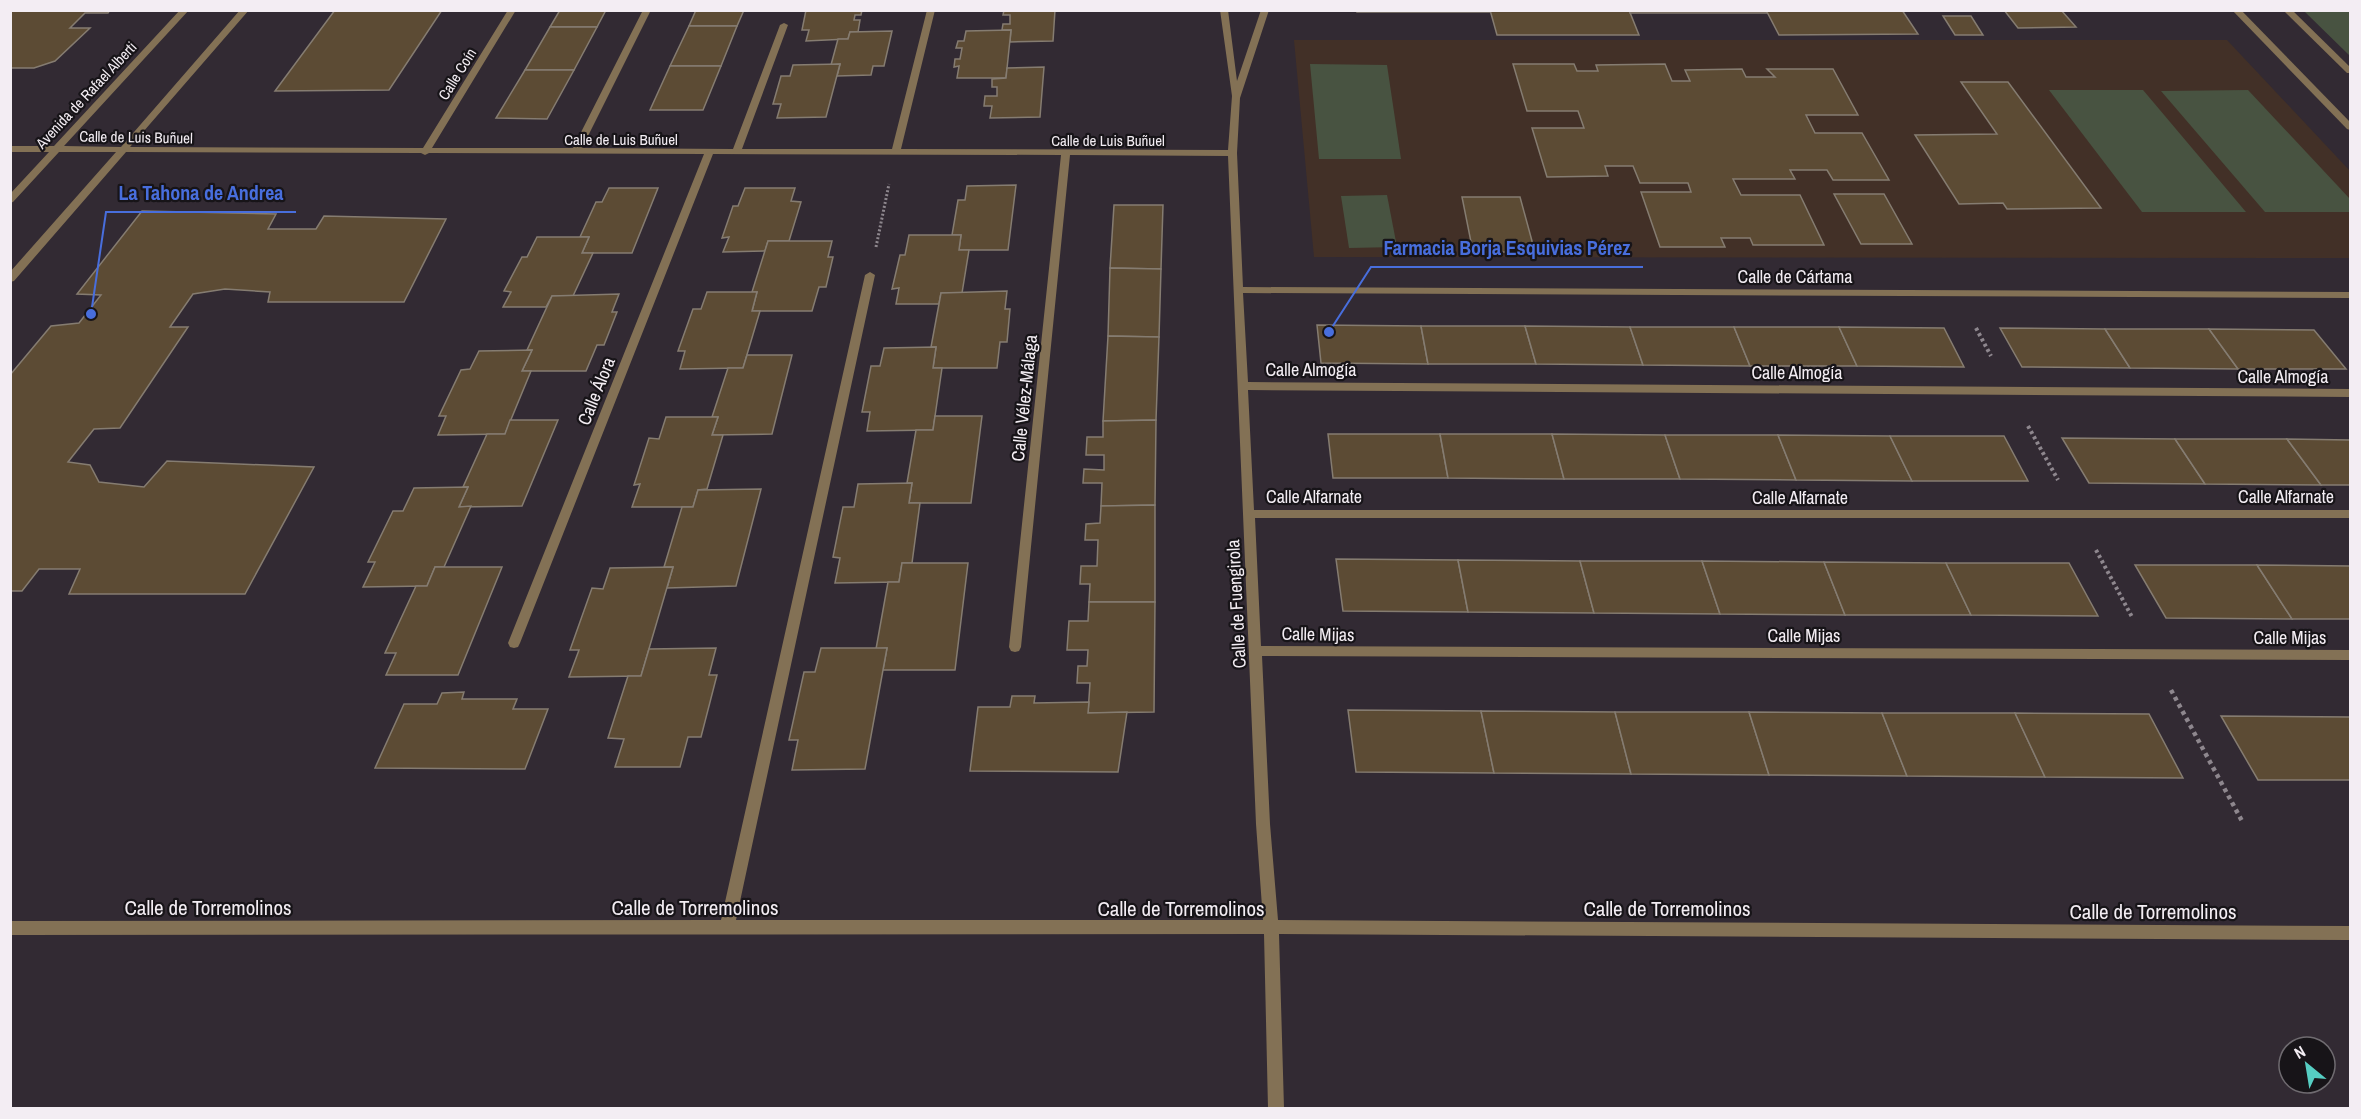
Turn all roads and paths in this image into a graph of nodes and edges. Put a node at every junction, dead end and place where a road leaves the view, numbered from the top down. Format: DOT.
graph roads {
  1 [pos="185,10"];
  2 [pos="244,10"];
  3 [pos="512,10"];
  4 [pos="647,10"];
  5 [pos="931,10"];
  6 [pos="1224,10"];
  7 [pos="1265,10"];
  8 [pos="2236,10"];
  9 [pos="2287,10"];
  10 [pos="784,25"];
  11 [pos="2350,71"];
  12 [pos="1236,98"];
  13 [pos="2350,127"];
  14 [pos="10,149"];
  15 [pos="56,149"];
  16 [pos="120,152"];
  17 [pos="424,152"];
  18 [pos="576,152"];
  19 [pos="709,152"];
  20 [pos="736,152"];
  21 [pos="896,153"];
  22 [pos="1066,153"];
  23 [pos="1232,153"];
  24 [pos="10,200"];
  25 [pos="870,274"];
  26 [pos="10,279"];
  27 [pos="1239,290"];
  28 [pos="2350,295"];
  29 [pos="1971,319"];
  30 [pos="1244,386"];
  31 [pos="2009,390"];
  32 [pos="2350,393"];
  33 [pos="1250,514"];
  34 [pos="2077,514"];
  35 [pos="2350,514"];
  36 [pos="514,643"];
  37 [pos="1015,647"];
  38 [pos="1257,651"];
  39 [pos="2152,654"];
  40 [pos="2350,655"];
  41 [pos="2242,821"];
  42 [pos="10,928"];
  43 [pos="727,928"];
  44 [pos="1271,929"];
  45 [pos="2350,933"];
  46 [pos="1276,1108"];
  1 -- 15 [label="street, Avenida de Rafael Alberti"];
  2 -- 16 [label="street"];
  3 -- 17 [label="street, Calle Coín"];
  4 -- 18 [label="street"];
  5 -- 21 [label="street"];
  6 -- 12 [label="street, Calle de Fuengirola"];
  7 -- 12 [label="street, Calle de Fuengirola"];
  8 -- 13 [label="street"];
  9 -- 11 [label="street"];
  10 -- 20 [label="street"];
  12 -- 23 [label="street, Calle de Fuengirola"];
  14 -- 15 [label="street, Calle de Luis Buñuel"];
  15 -- 16 [label="street, Calle de Luis Buñuel"];
  15 -- 24 [label="street, Avenida de Rafael Alberti"];
  16 -- 17 [label="street, Calle de Luis Buñuel"];
  16 -- 26 [label="street"];
  17 -- 18 [label="street, Calle de Luis Buñuel"];
  18 -- 19 [label="street, Calle de Luis Buñuel"];
  19 -- 20 [label="street, Calle de Luis Buñuel"];
  19 -- 36 [label="street, Calle Álora"];
  20 -- 21 [label="street, Calle de Luis Buñuel"];
  21 -- 22 [label="street, Calle de Luis Buñuel"];
  21 -- 25 [label="path"];
  22 -- 23 [label="street, Calle de Luis Buñuel"];
  22 -- 37 [label="street, Calle Vélez-Málaga"];
  23 -- 27 [label="street, Calle de Fuengirola"];
  25 -- 43 [label="street"];
  27 -- 28 [label="street, Calle de Cártama"];
  27 -- 30 [label="street, Calle de Fuengirola"];
  29 -- 31 [label="path"];
  30 -- 31 [label="street, Calle Almogía"];
  30 -- 33 [label="street, Calle de Fuengirola"];
  31 -- 32 [label="street, Calle Almogía"];
  31 -- 34 [label="path"];
  33 -- 34 [label="street, Calle Alfarnate"];
  33 -- 38 [label="street, Calle de Fuengirola"];
  34 -- 35 [label="street, Calle Alfarnate"];
  34 -- 39 [label="path"];
  38 -- 39 [label="street, Calle Mijas"];
  38 -- 44 [label="street, Calle de Fuengirola"];
  39 -- 40 [label="street, Calle Mijas"];
  39 -- 41 [label="path"];
  42 -- 43 [label="street, Calle de Torremolinos"];
  43 -- 44 [label="street, Calle de Torremolinos"];
  44 -- 45 [label="street, Calle de Torremolinos"];
  44 -- 46 [label="street, Calle de Fuengirola"];
}
